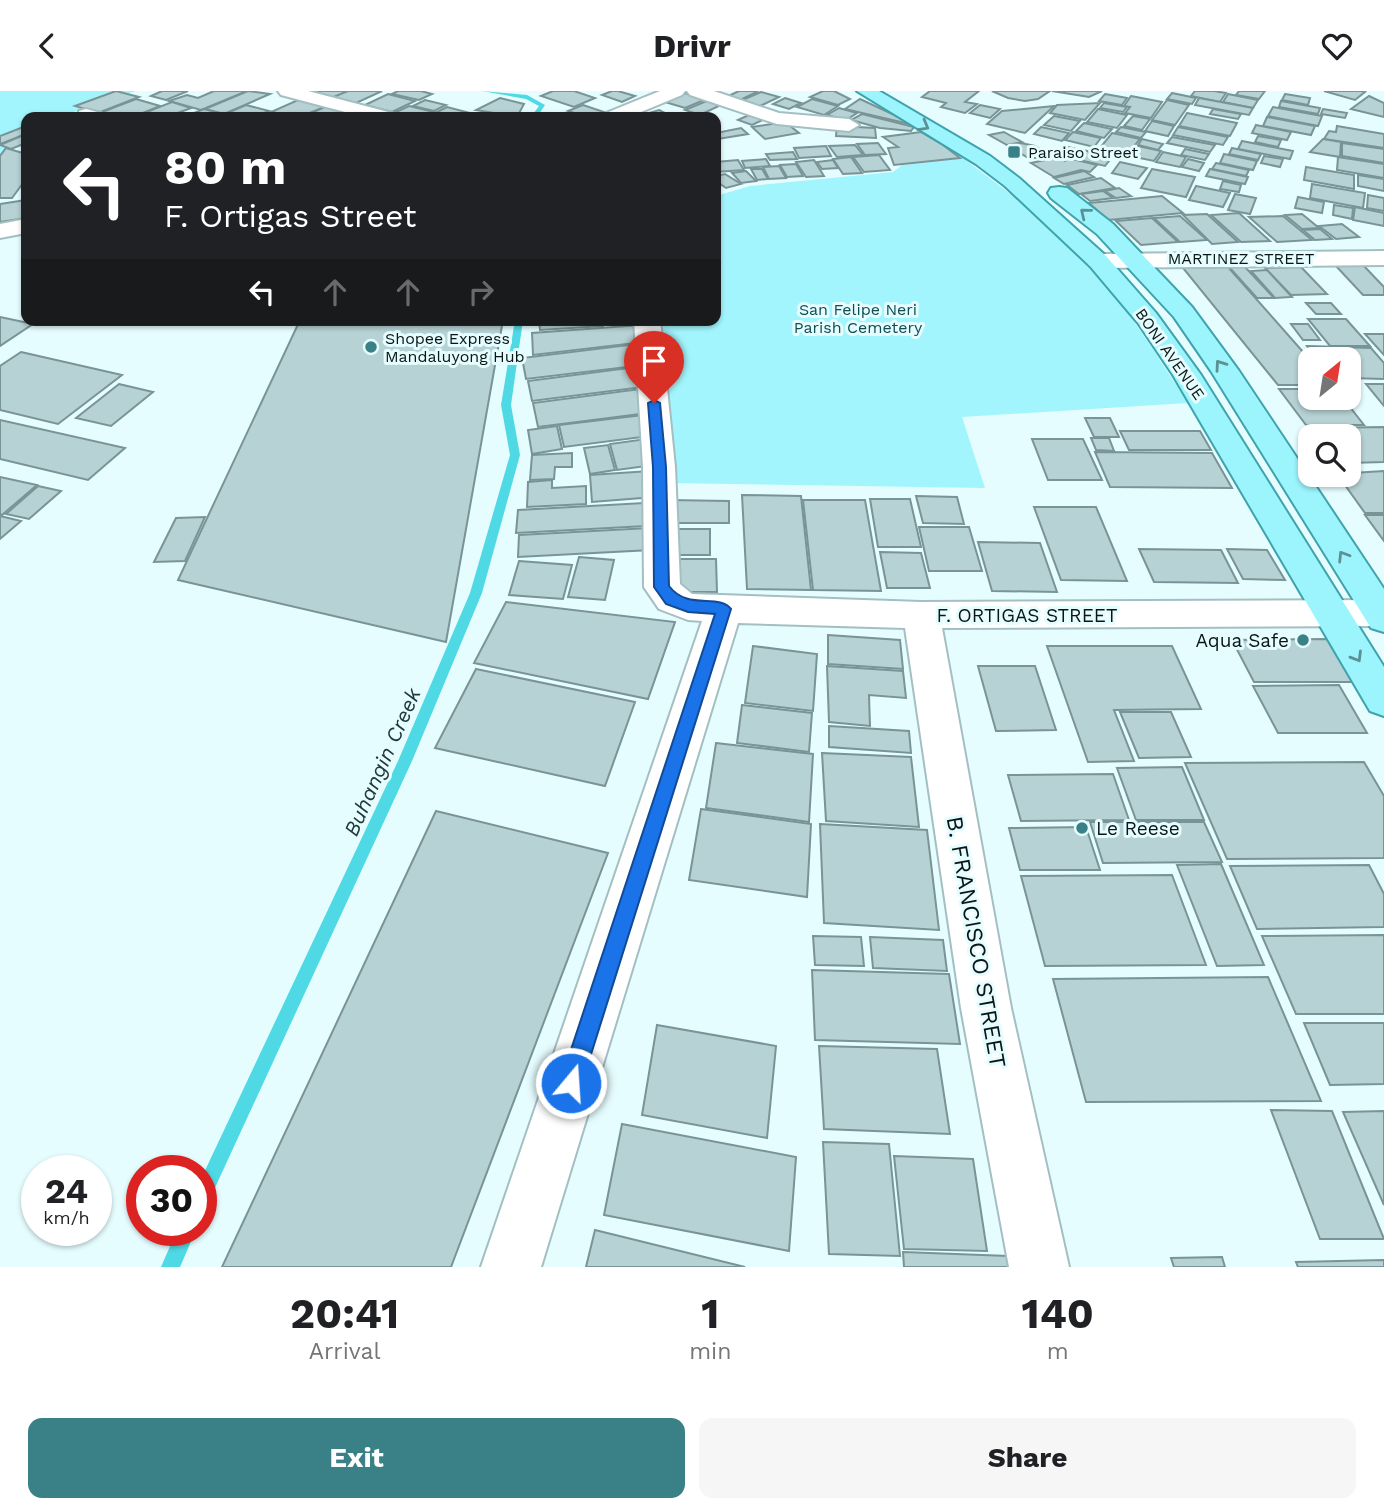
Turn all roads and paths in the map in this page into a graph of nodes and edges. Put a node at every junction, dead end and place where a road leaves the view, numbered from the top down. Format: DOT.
graph roads {
  1 [pos="287,91"];
  2 [pos="676,91"];
  3 [pos="696,91"];
  4 [pos="866,91"];
  5 [pos="893,91"];
  6 [pos="366,112"];
  7 [pos="624,112"];
  8 [pos="849,125"];
  9 [pos="21,227"];
  10 [pos="0,231"];
  11 [pos="1384,258"];
  12 [pos="1136,259"];
  13 [pos="1098,261"];
  14 [pos="647,326"];
  15 [pos="724,609"];
  16 [pos="1331,613"];
  17 [pos="921,615"];
  18 [pos="1383,615"];
  19 [pos="1384,700"];
  20 [pos="511,1267"];
  21 [pos="1039,1267"];
  1 -- 6 [label="street"];
  2 -- 7 [label="street"];
  3 -- 8 [label="street"];
  4 -- 13 [label="main road, BONI AVENUE, one-way"];
  12 -- 5 [label="main road, BONI AVENUE, one-way"];
  9 -- 10 [label="street"];
  11 -- 12 [label="street, MARTINEZ STREET"];
  12 -- 13 [label="street, MARTINEZ STREET"];
  18 -- 12 [label="main road, BONI AVENUE, one-way"];
  13 -- 16 [label="main road, BONI AVENUE"];
  14 -- 15 [label="street, F. ORTIGAS STREET"];
  15 -- 17 [label="street, F. ORTIGAS STREET"];
  15 -- 20 [label="street"];
  16 -- 17 [label="street, F. ORTIGAS STREET"];
  16 -- 18 [label="street, F. ORTIGAS STREET"];
  16 -- 19 [label="main road, BONI AVENUE, one-way"];
  17 -- 21 [label="street, B. FRANCISCO STREET"];
}
